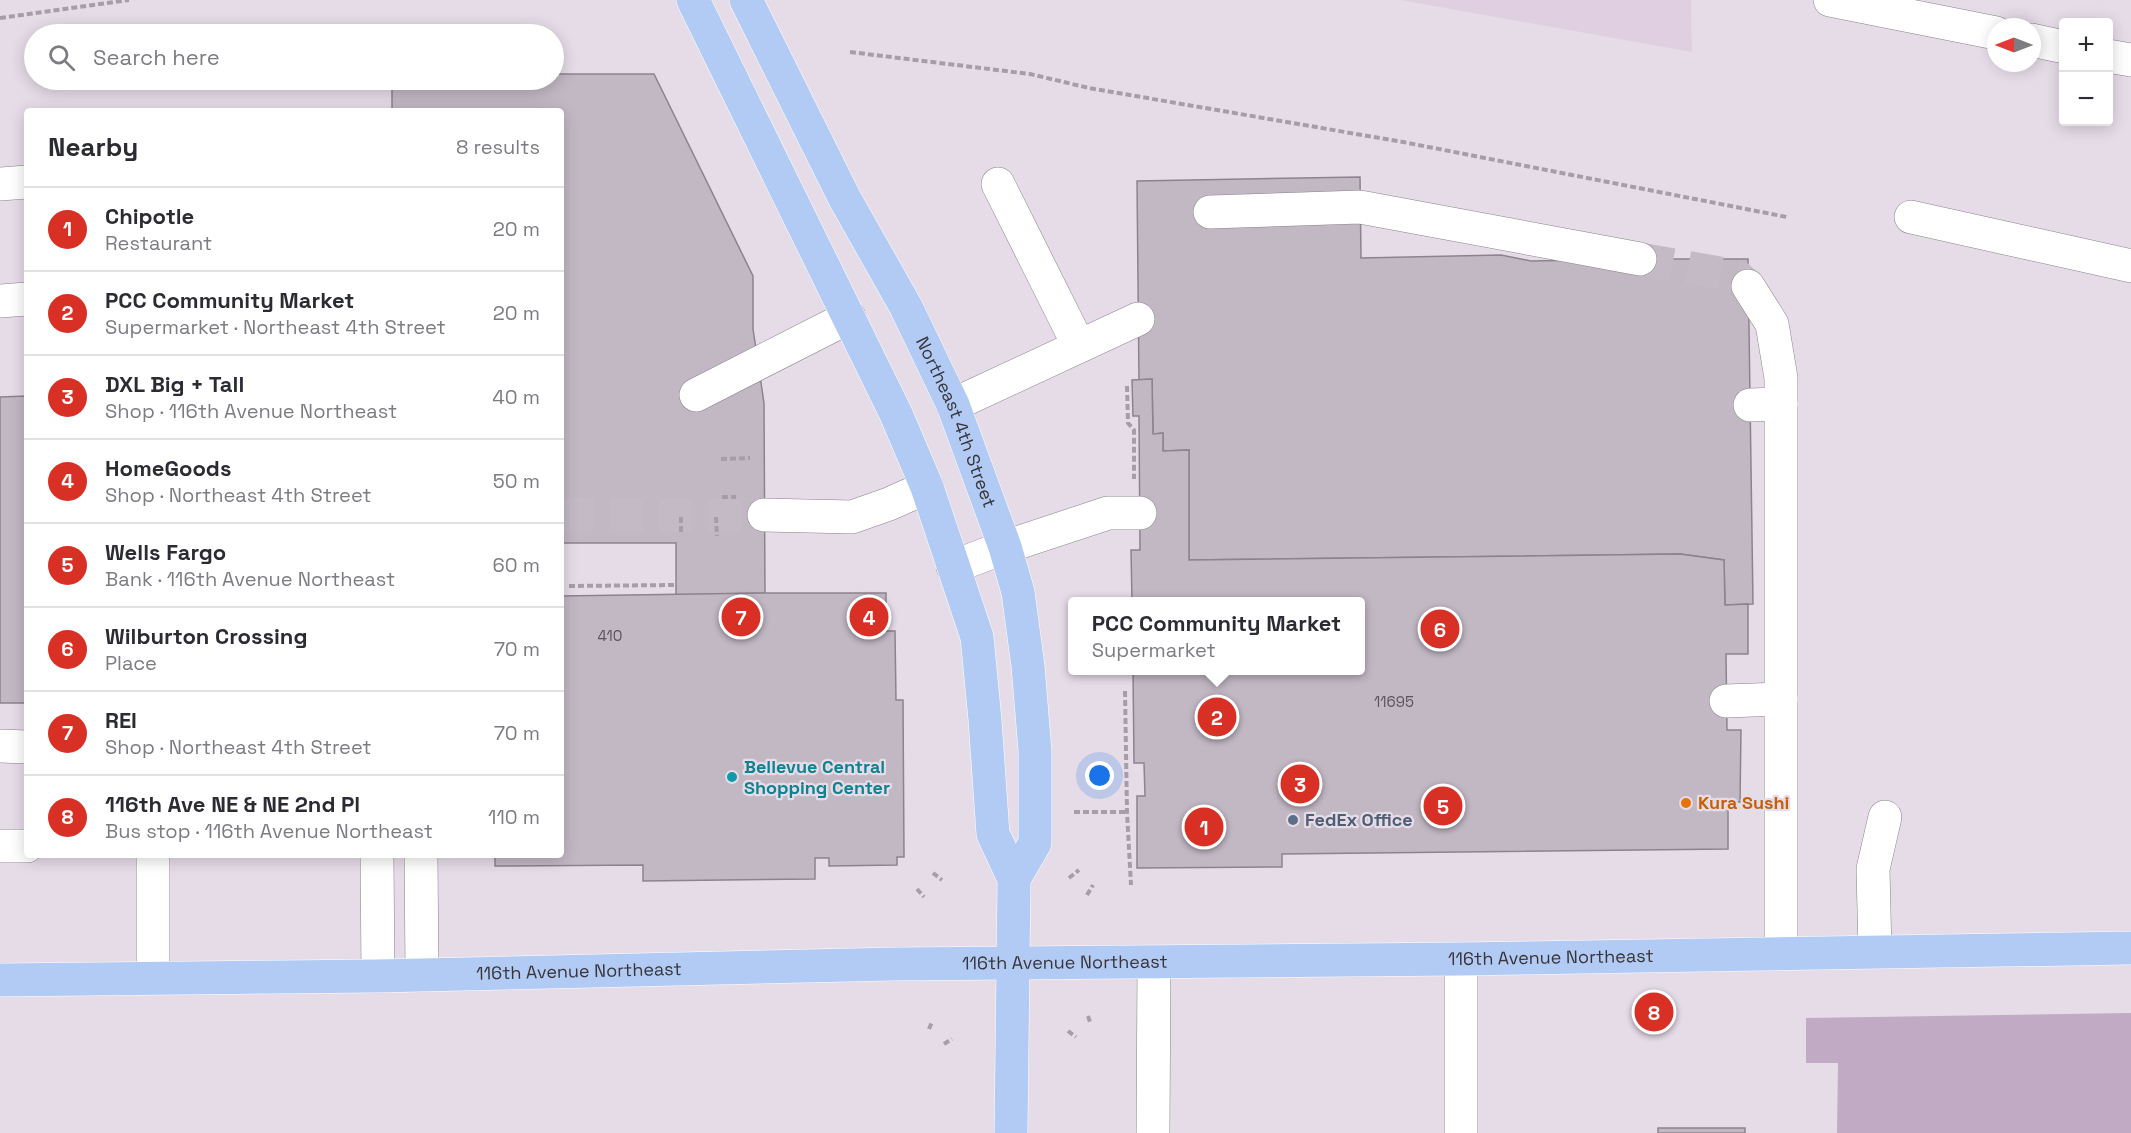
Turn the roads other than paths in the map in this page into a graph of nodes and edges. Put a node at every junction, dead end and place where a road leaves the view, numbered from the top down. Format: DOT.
graph roads {
  1 [pos="693,0"];
  2 [pos="746,0"];
  3 [pos="1830,0"];
  4 [pos="1987,31"];
  5 [pos="2041,42"];
  6 [pos="2059,46"];
  7 [pos="2113,57"];
  8 [pos="2131,60"];
  9 [pos="24,182"];
  10 [pos="0,184"];
  11 [pos="998,184"];
  12 [pos="1210,212"];
  13 [pos="1911,217"];
  14 [pos="1640,259"];
  15 [pos="2131,266"];
  16 [pos="1748,286"];
  17 [pos="24,299"];
  18 [pos="0,301"];
  19 [pos="849,317"];
  20 [pos="1138,319"];
  21 [pos="1079,346"];
  22 [pos="696,395"];
  23 [pos="953,405"];
  24 [pos="927,487"];
  25 [pos="1137,498"];
  26 [pos="764,515"];
  27 [pos="1005,546"];
  28 [pos="953,567"];
  29 [pos="1781,699"];
  30 [pos="1726,701"];
  31 [pos="0,747"];
  32 [pos="24,747"];
  33 [pos="1886,817"];
  34 [pos="0,846"];
  35 [pos="24,846"];
  36 [pos="153,858"];
  37 [pos="377,858"];
  38 [pos="421,858"];
  39 [pos="1014,879"];
  40 [pos="2131,948"];
  41 [pos="1875,952"];
  42 [pos="1781,953"];
  43 [pos="1461,959"];
  44 [pos="1154,962"];
  45 [pos="1014,963"];
  46 [pos="422,974"];
  47 [pos="378,976"];
  48 [pos="153,978"];
  49 [pos="0,980"];
  50 [pos="1011,1133"];
  51 [pos="1153,1133"];
  52 [pos="1461,1133"];
  1 -- 19 [label="main road"];
  2 -- 23 [label="main road, Northeast 4th Street"];
  3 -- 4 [label="street"];
  5 -- 6 [label="street"];
  7 -- 8 [label="street"];
  9 -- 10 [label="street"];
  11 -- 21 [label="street"];
  12 -- 14 [label="street"];
  13 -- 15 [label="street"];
  16 -- 29 [label="street"];
  17 -- 18 [label="street"];
  19 -- 22 [label="street"];
  19 -- 24 [label="main road"];
  20 -- 21 [label="street"];
  21 -- 23 [label="street"];
  23 -- 27 [label="main road, Northeast 4th Street"];
  24 -- 26 [label="street"];
  24 -- 28 [label="main road"];
  25 -- 27 [label="street"];
  27 -- 28 [label="street"];
  27 -- 39 [label="main road, Northeast 4th Street"];
  28 -- 39 [label="main road"];
  29 -- 30 [label="street"];
  29 -- 42 [label="street"];
  31 -- 32 [label="street"];
  33 -- 41 [label="street"];
  34 -- 35 [label="street"];
  36 -- 48 [label="street"];
  37 -- 47 [label="street"];
  38 -- 46 [label="street"];
  39 -- 45 [label="main road"];
  40 -- 41 [label="main road, 116th Avenue Northeast"];
  41 -- 42 [label="main road, 116th Avenue Northeast"];
  42 -- 43 [label="main road, 116th Avenue Northeast"];
  43 -- 44 [label="main road, 116th Avenue Northeast"];
  43 -- 52 [label="street"];
  44 -- 45 [label="main road, 116th Avenue Northeast"];
  44 -- 51 [label="street"];
  45 -- 46 [label="main road, 116th Avenue Northeast"];
  45 -- 50 [label="main road"];
  46 -- 47 [label="main road, 116th Avenue Northeast"];
  47 -- 48 [label="main road, 116th Avenue Northeast"];
  48 -- 49 [label="main road, 116th Avenue Northeast"];
}
